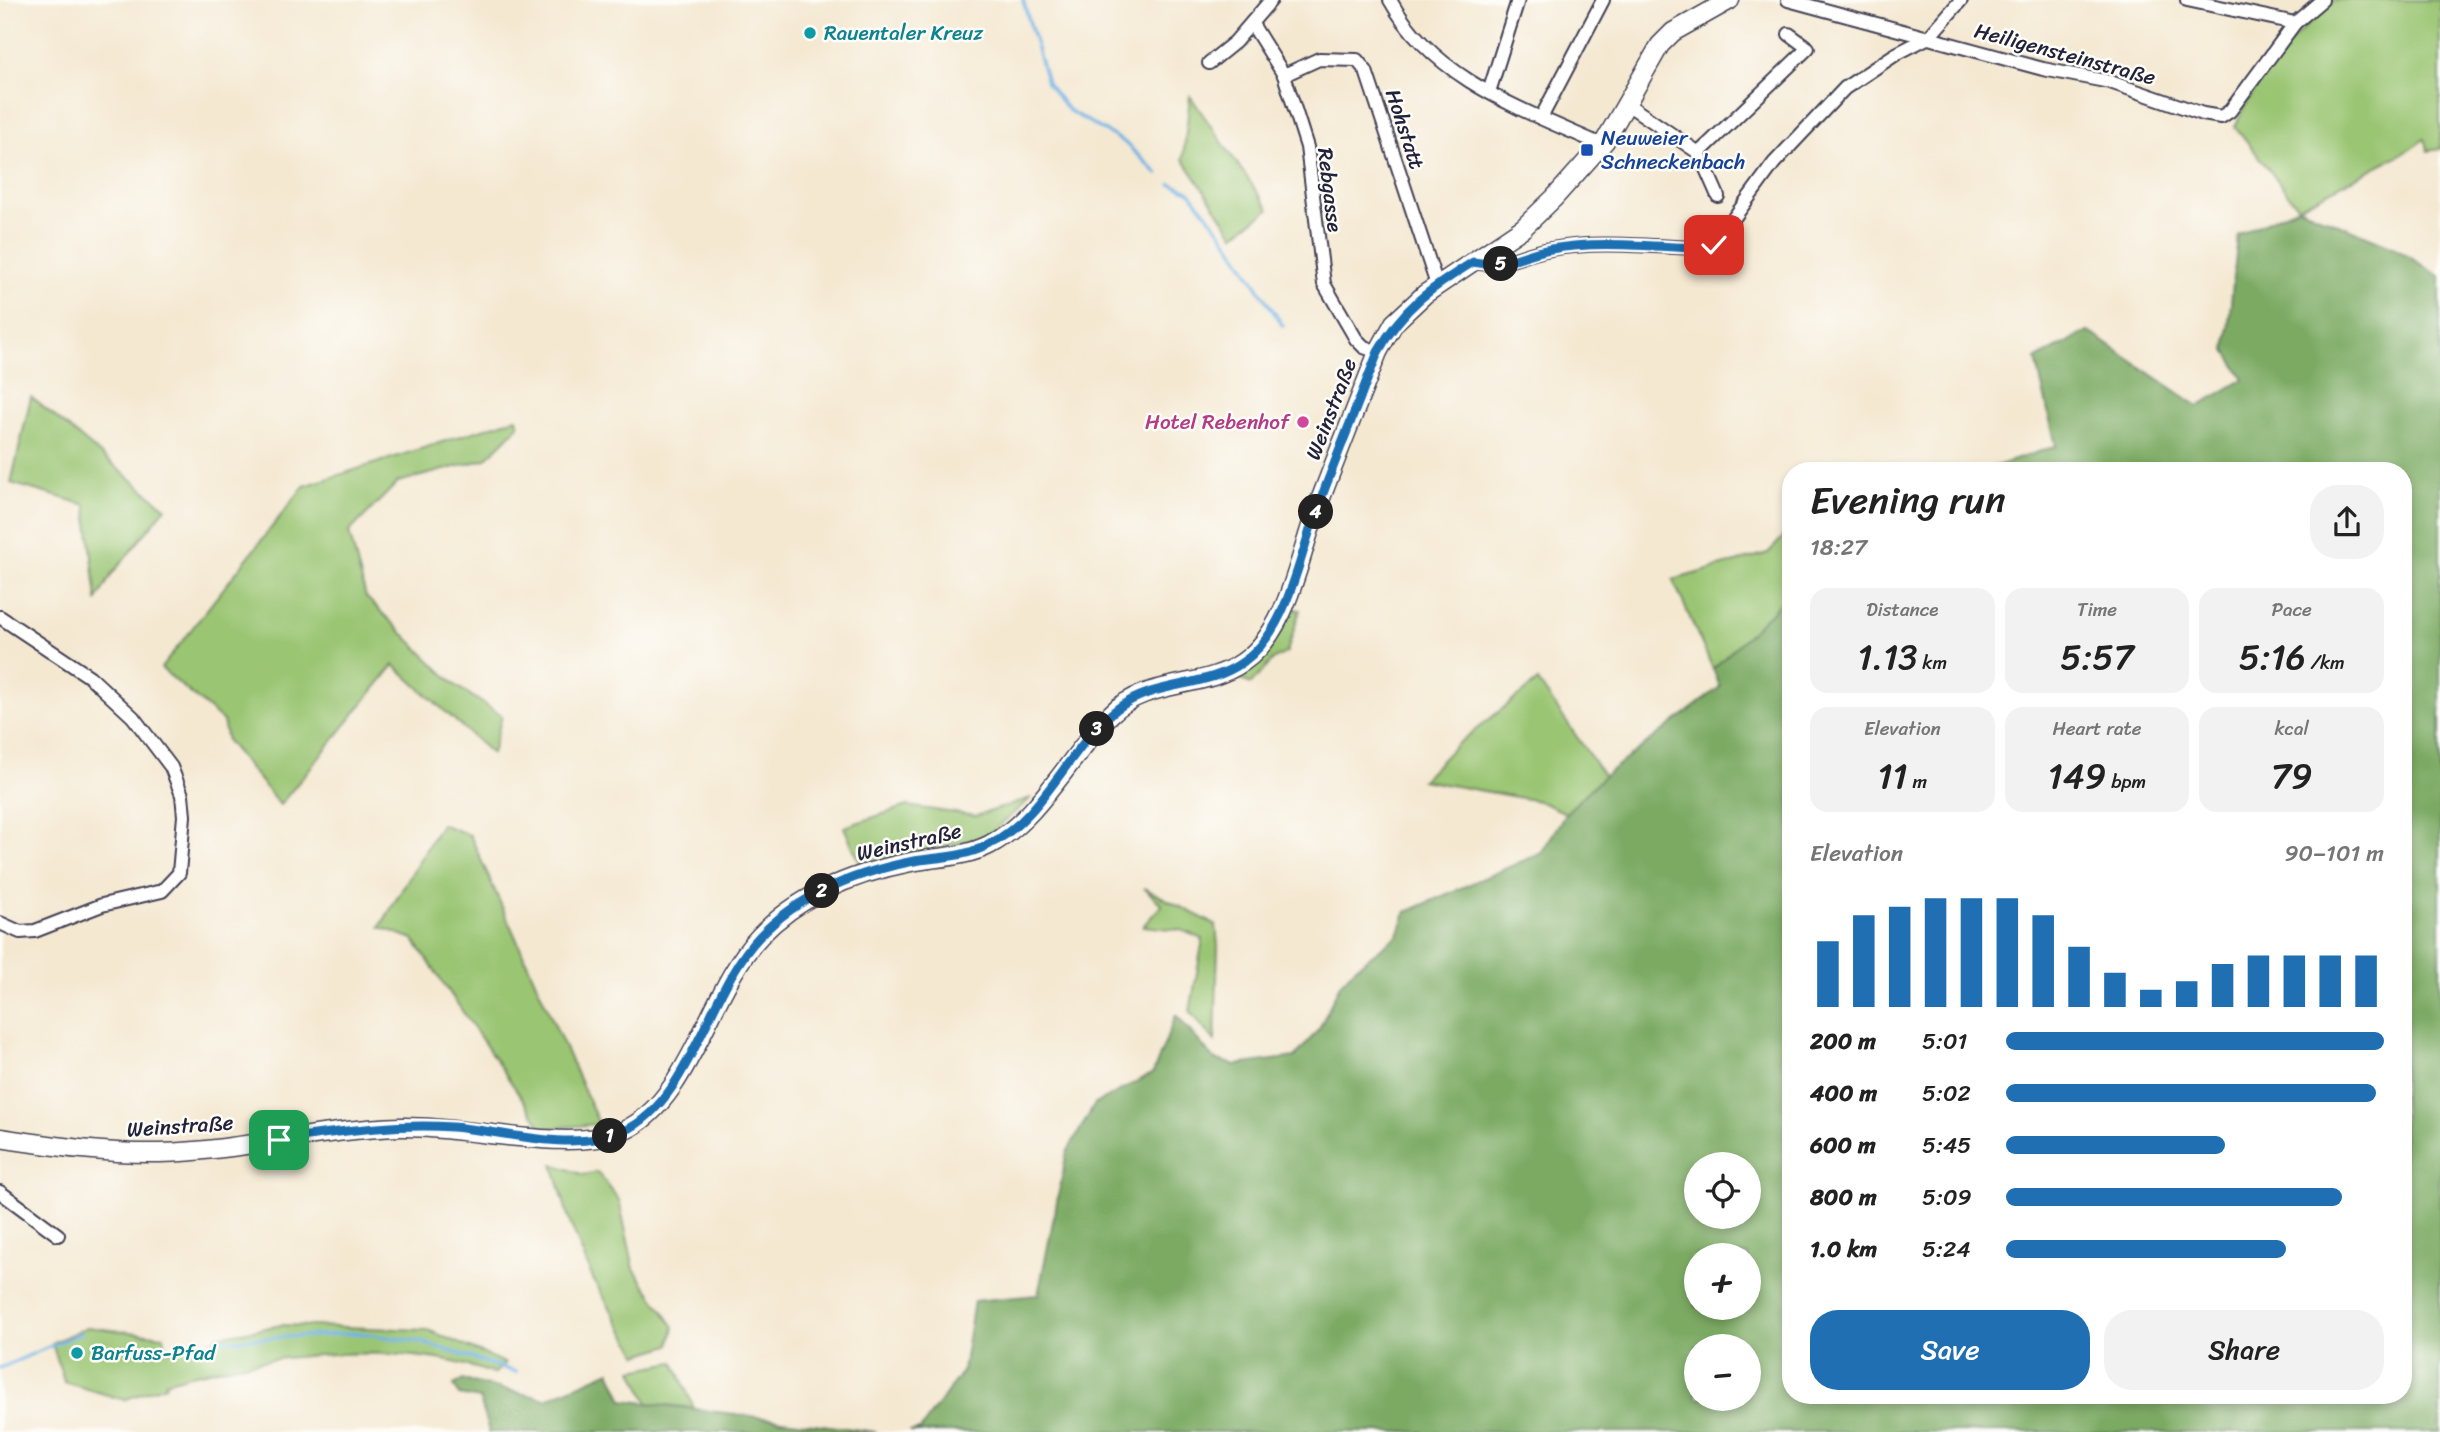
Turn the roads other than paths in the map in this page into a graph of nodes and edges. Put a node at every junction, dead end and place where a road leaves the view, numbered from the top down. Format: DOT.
graph roads {
  1 [pos="1271,0"];
  2 [pos="1390,0"];
  3 [pos="1518,0"];
  4 [pos="1603,0"];
  5 [pos="1730,0"];
  6 [pos="1788,0"];
  7 [pos="1961,0"];
  8 [pos="2187,0"];
  9 [pos="2322,0"];
  10 [pos="2295,23"];
  11 [pos="1252,24"];
  12 [pos="1788,34"];
  13 [pos="1929,37"];
  14 [pos="1209,63"];
  15 [pos="1284,75"];
  16 [pos="1489,92"];
  17 [pos="1627,104"];
  18 [pos="1541,118"];
  19 [pos="1602,145"];
  20 [pos="1699,153"];
  21 [pos="1718,196"];
  22 [pos="1473,262"];
  23 [pos="1437,285"];
  24 [pos="1378,352"];
  25 [pos="0,617"];
  26 [pos="0,923"];
  27 [pos="0,1138"];
  28 [pos="0,1192"];
  29 [pos="58,1235"];
  1 -- 11 [label="street"];
  2 -- 16 [label="street"];
  3 -- 16 [label="street"];
  4 -- 18 [label="street"];
  5 -- 17 [label="main road, Weinstraße"];
  6 -- 13 [label="street, Heiligensteinstraße"];
  7 -- 13 [label="street"];
  8 -- 10 [label="street"];
  9 -- 10 [label="street, Heiligensteinstraße"];
  10 -- 13 [label="street, Heiligensteinstraße"];
  11 -- 14 [label="street"];
  11 -- 15 [label="street, Rebgasse"];
  12 -- 20 [label="street"];
  13 -- 22 [label="street"];
  15 -- 23 [label="street, Hohstatt"];
  15 -- 24 [label="street, Rebgasse"];
  16 -- 18 [label="street"];
  17 -- 19 [label="main road, Weinstraße"];
  17 -- 20 [label="street"];
  18 -- 19 [label="street"];
  19 -- 22 [label="main road, Weinstraße"];
  20 -- 21 [label="street"];
  22 -- 23 [label="main road, Weinstraße"];
  23 -- 24 [label="main road, Weinstraße"];
  24 -- 27 [label="main road, Weinstraße"];
  25 -- 26 [label="street"];
  28 -- 29 [label="street"];
}
